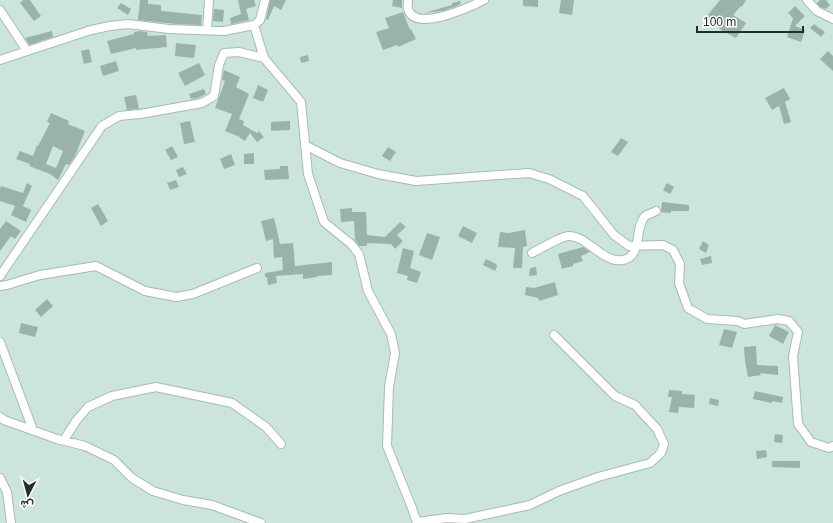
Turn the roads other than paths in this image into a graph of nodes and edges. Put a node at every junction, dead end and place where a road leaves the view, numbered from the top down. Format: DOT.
graph roads {
  1 [pos="209,0"];
  2 [pos="265,0"];
  3 [pos="408,0"];
  4 [pos="484,0"];
  5 [pos="809,1"];
  6 [pos="0,10"];
  7 [pos="833,19"];
  8 [pos="254,25"];
  9 [pos="207,30"];
  10 [pos="27,51"];
  11 [pos="264,58"];
  12 [pos="0,60"];
  13 [pos="305,145"];
  14 [pos="656,211"];
  15 [pos="636,246"];
  16 [pos="532,252"];
  17 [pos="257,268"];
  18 [pos="0,276"];
  19 [pos="0,286"];
  20 [pos="554,335"];
  21 [pos="0,342"];
  22 [pos="0,417"];
  23 [pos="33,430"];
  24 [pos="64,440"];
  25 [pos="281,444"];
  26 [pos="833,446"];
  27 [pos="0,478"];
  28 [pos="11,523"];
  29 [pos="261,523"];
  30 [pos="417,523"];
  1 -- 9 [label="street"];
  2 -- 8 [label="street"];
  3 -- 4 [label="street"];
  5 -- 7 [label="street"];
  6 -- 10 [label="street"];
  8 -- 9 [label="street"];
  8 -- 11 [label="street"];
  9 -- 10 [label="street"];
  10 -- 12 [label="street"];
  11 -- 13 [label="street"];
  11 -- 18 [label="street"];
  13 -- 15 [label="street"];
  13 -- 30 [label="street"];
  14 -- 15 [label="street"];
  15 -- 16 [label="street"];
  15 -- 26 [label="street"];
  17 -- 19 [label="street"];
  20 -- 30 [label="street"];
  21 -- 23 [label="street"];
  22 -- 23 [label="street"];
  23 -- 24 [label="street"];
  24 -- 25 [label="street"];
  24 -- 29 [label="street"];
  27 -- 28 [label="street"];
}
